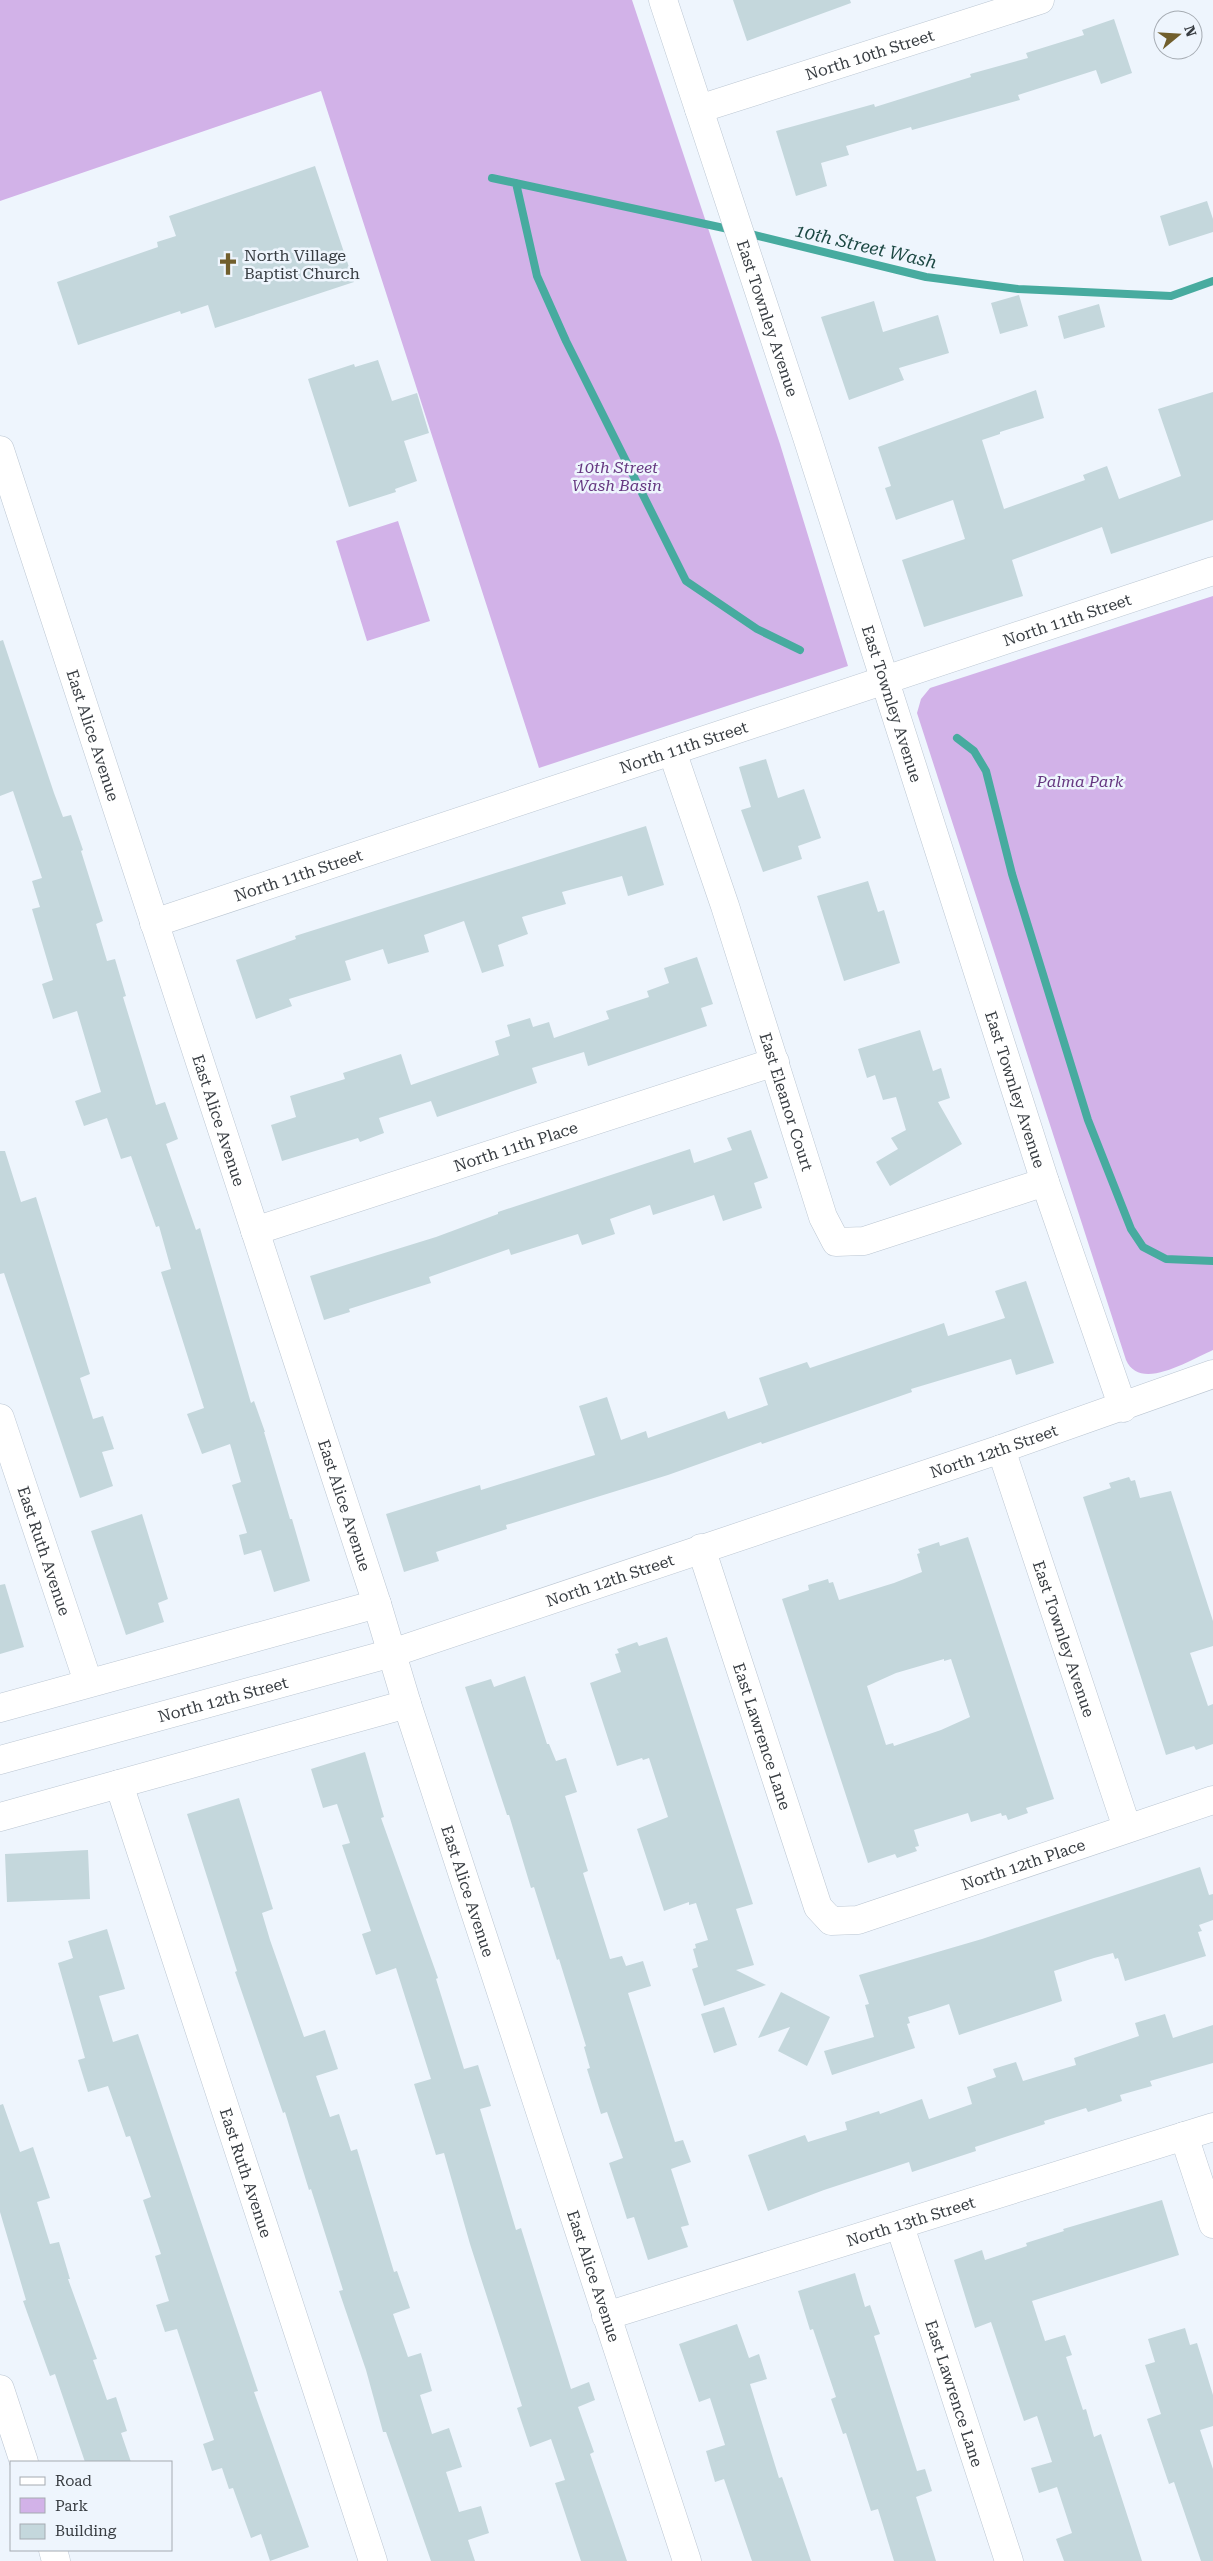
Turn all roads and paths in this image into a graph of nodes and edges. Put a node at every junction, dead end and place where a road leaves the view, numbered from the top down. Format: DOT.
graph roads {
  1 [pos="663,0"];
  2 [pos="1040,0"];
  3 [pos="700,109"];
  4 [pos="0,450"];
  5 [pos="1213,571"];
  6 [pos="883,679"];
  7 [pos="672,751"];
  8 [pos="154,923"];
  9 [pos="775,1062"];
  10 [pos="1045,1182"];
  11 [pos="255,1231"];
  12 [pos="1213,1374"];
  13 [pos="1123,1408"];
  14 [pos="0,1418"];
  15 [pos="1001,1449"];
  16 [pos="701,1548"];
  17 [pos="377,1604"];
  18 [pos="392,1653"];
  19 [pos="88,1682"];
  20 [pos="407,1704"];
  21 [pos="0,1708"];
  22 [pos="0,1760"];
  23 [pos="119,1784"];
  24 [pos="1213,1800"];
  25 [pos="0,1817"];
  26 [pos="1126,1828"];
  27 [pos="830,1921"];
  28 [pos="1213,2127"];
  29 [pos="1184,2136"];
  30 [pos="1213,2224"];
  31 [pos="900,2226"];
  32 [pos="606,2316"];
  33 [pos="0,2389"];
  34 [pos="24,2461"];
  35 [pos="373,2561"];
  36 [pos="686,2561"];
  37 [pos="1009,2561"];
  1 -- 3 [label="street, East Townley Avenue"];
  2 -- 3 [label="street, North 10th Street"];
  3 -- 6 [label="street, East Townley Avenue"];
  4 -- 8 [label="street, East Alice Avenue"];
  5 -- 6 [label="street, North 11th Street"];
  6 -- 7 [label="street, North 11th Street"];
  6 -- 10 [label="street, East Townley Avenue"];
  7 -- 8 [label="street, North 11th Street"];
  7 -- 9 [label="street, East Eleanor Court"];
  8 -- 11 [label="street, East Alice Avenue"];
  9 -- 10 [label="street, East Eleanor Court"];
  9 -- 11 [label="street, North 11th Place"];
  10 -- 13 [label="street, East Townley Avenue"];
  11 -- 17 [label="street, East Alice Avenue"];
  12 -- 13 [label="street, North 12th Street"];
  13 -- 15 [label="street, North 12th Street"];
  14 -- 19 [label="street, East Ruth Avenue"];
  15 -- 16 [label="street, North 12th Street"];
  15 -- 26 [label="street, East Townley Avenue"];
  16 -- 18 [label="street, North 12th Street"];
  16 -- 27 [label="street, East Lawrence Lane"];
  17 -- 18 [label="street, East Alice Avenue"];
  17 -- 19 [label="street"];
  18 -- 20 [label="street, East Alice Avenue"];
  18 -- 22 [label="street, North 12th Street"];
  19 -- 21 [label="street"];
  20 -- 23 [label="street"];
  20 -- 32 [label="street, East Alice Avenue"];
  23 -- 25 [label="street"];
  23 -- 35 [label="street, East Ruth Avenue"];
  24 -- 26 [label="street, North 12th Place"];
  26 -- 27 [label="street, North 12th Place"];
  28 -- 29 [label="street, North 13th Street"];
  29 -- 30 [label="street"];
  29 -- 31 [label="street, North 13th Street"];
  31 -- 32 [label="street, North 13th Street"];
  31 -- 37 [label="street, East Lawrence Lane"];
  32 -- 36 [label="street, East Alice Avenue"];
  33 -- 34 [label="street"];
}
